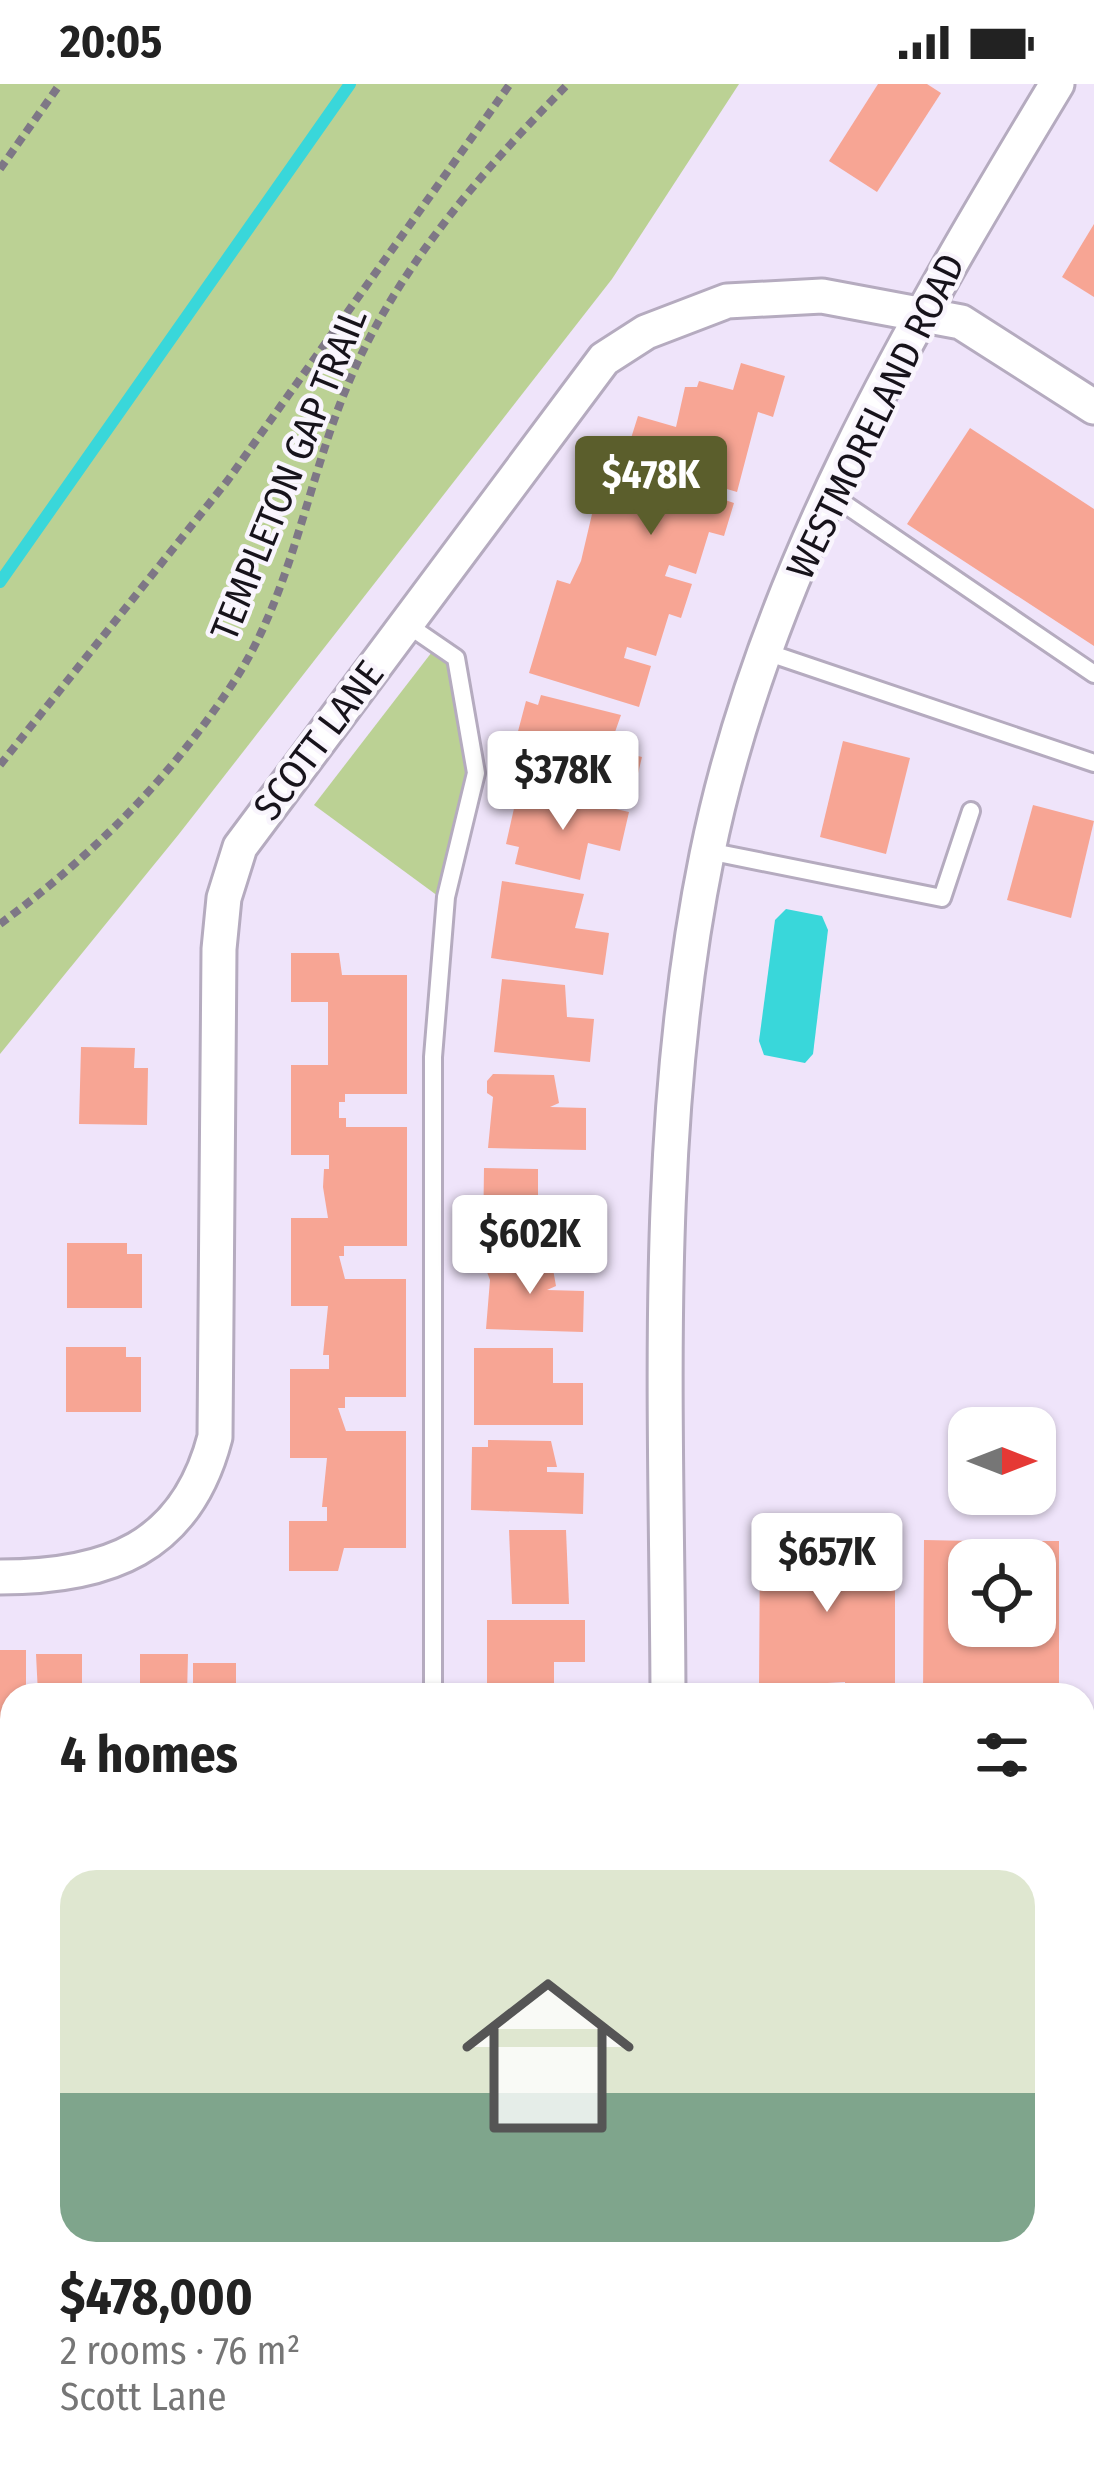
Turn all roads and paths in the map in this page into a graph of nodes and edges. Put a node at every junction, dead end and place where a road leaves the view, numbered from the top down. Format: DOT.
graph roads {
  1 [pos="60,84"];
  2 [pos="510,84"];
  3 [pos="568,84"];
  4 [pos="1057,84"];
  5 [pos="0,169"];
  6 [pos="917,315"];
  7 [pos="1094,407"];
  8 [pos="830,494"];
  9 [pos="405,623"];
  10 [pos="766,652"];
  11 [pos="1094,674"];
  12 [pos="1094,764"];
  13 [pos="0,766"];
  14 [pos="971,811"];
  15 [pos="708,851"];
  16 [pos="0,925"];
  17 [pos="0,1577"];
  18 [pos="433,1683"];
  19 [pos="668,1683"];
  1 -- 5 [label="path"];
  2 -- 13 [label="path"];
  3 -- 16 [label="path, TEMPLETON GAP TRAIL"];
  4 -- 6 [label="street, WESTMORELAND ROAD"];
  6 -- 7 [label="street, SCOTT LANE"];
  6 -- 8 [label="street, WESTMORELAND ROAD"];
  6 -- 9 [label="street, SCOTT LANE"];
  8 -- 10 [label="street, WESTMORELAND ROAD"];
  8 -- 11 [label="lane"];
  9 -- 17 [label="street, SCOTT LANE"];
  9 -- 18 [label="lane"];
  10 -- 12 [label="lane"];
  10 -- 15 [label="street, WESTMORELAND ROAD"];
  14 -- 15 [label="lane"];
  15 -- 19 [label="street, WESTMORELAND ROAD"];
}
